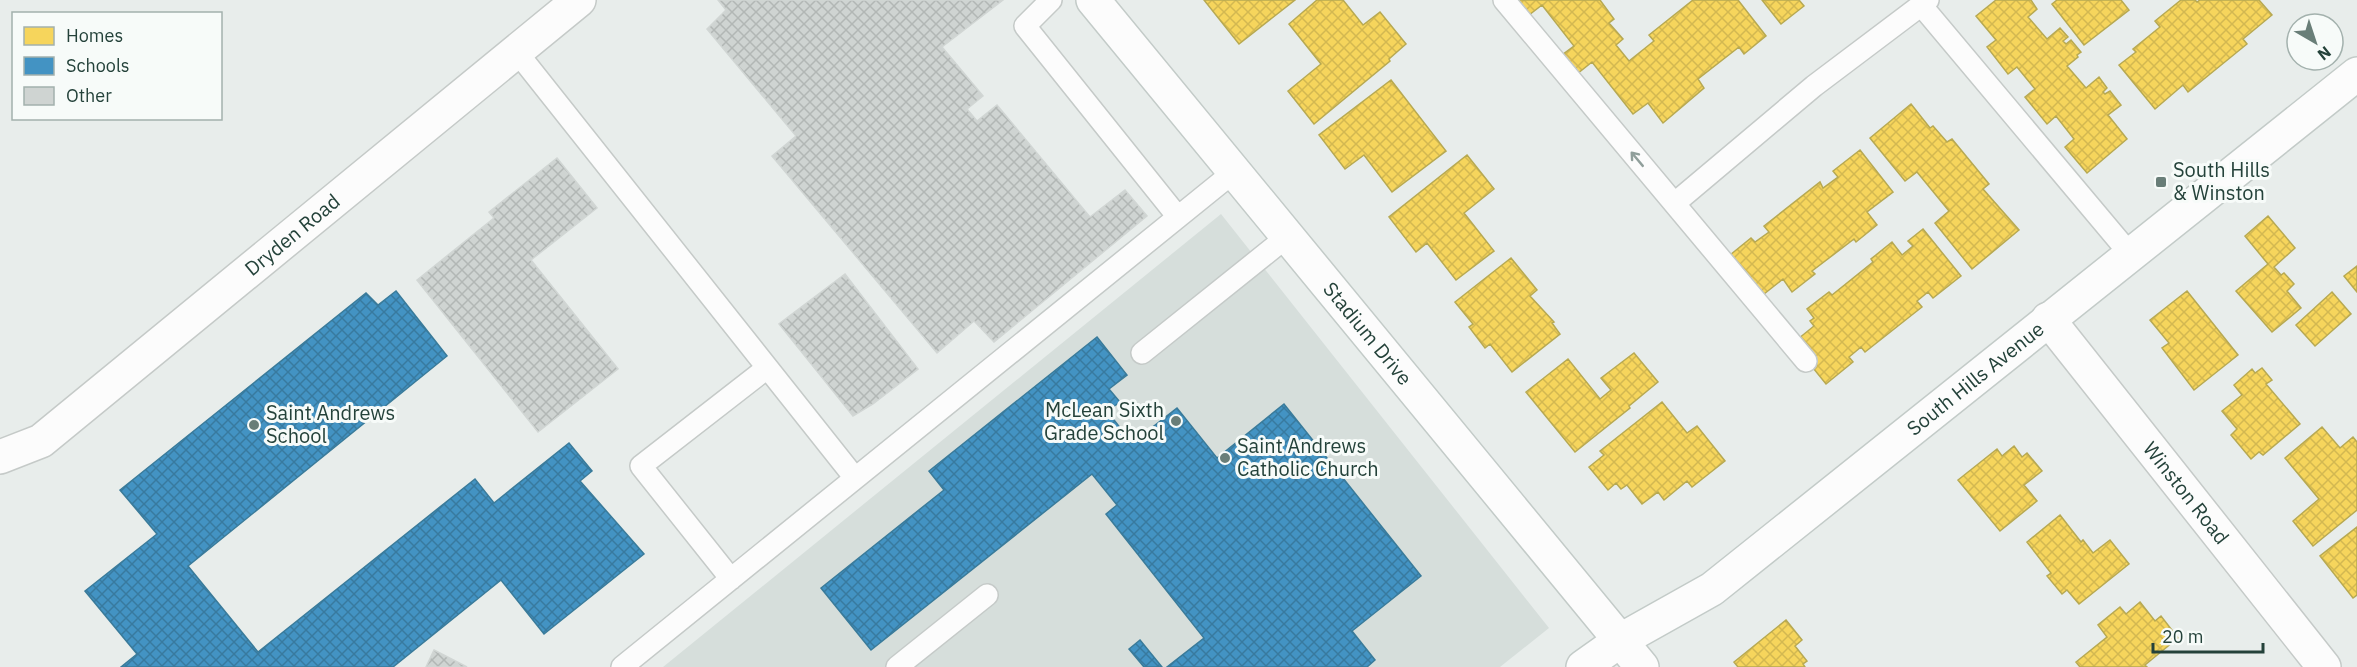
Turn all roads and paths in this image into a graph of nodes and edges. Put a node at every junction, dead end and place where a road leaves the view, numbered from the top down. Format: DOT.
graph roads {
  1 [pos="579,0"];
  2 [pos="1051,0"];
  3 [pos="1093,0"];
  4 [pos="1504,0"];
  5 [pos="1924,3"];
  6 [pos="516,51"];
  7 [pos="2357,74"];
  8 [pos="1235,171"];
  9 [pos="1675,203"];
  10 [pos="1178,217"];
  11 [pos="1288,236"];
  12 [pos="2130,254"];
  13 [pos="2048,319"];
  14 [pos="1142,352"];
  15 [pos="1806,361"];
  16 [pos="767,368"];
  17 [pos="0,457"];
  18 [pos="855,478"];
  19 [pos="731,579"];
  20 [pos="987,595"];
  21 [pos="1621,640"];
  22 [pos="622,667"];
  23 [pos="897,667"];
  24 [pos="1582,667"];
  25 [pos="1642,667"];
  26 [pos="2324,667"];
  1 -- 6 [label="street, Dryden Road"];
  2 -- 10 [label="lane"];
  3 -- 8 [label="street, Stadium Drive"];
  9 -- 4 [label="lane, one-way"];
  5 -- 9 [label="lane"];
  5 -- 12 [label="lane"];
  6 -- 16 [label="lane"];
  6 -- 17 [label="street, Dryden Road"];
  7 -- 12 [label="street, South Hills Avenue"];
  8 -- 10 [label="lane"];
  8 -- 11 [label="street, Stadium Drive"];
  9 -- 15 [label="lane"];
  10 -- 18 [label="lane"];
  11 -- 14 [label="lane"];
  11 -- 21 [label="street, Stadium Drive"];
  12 -- 13 [label="street, South Hills Avenue"];
  13 -- 21 [label="street, South Hills Avenue"];
  13 -- 26 [label="street, Winston Road"];
  16 -- 18 [label="lane"];
  16 -- 19 [label="lane"];
  18 -- 19 [label="lane"];
  19 -- 22 [label="lane"];
  20 -- 23 [label="lane"];
  21 -- 24 [label="street, South Hills Avenue"];
  21 -- 25 [label="street, Stadium Drive"];
}
